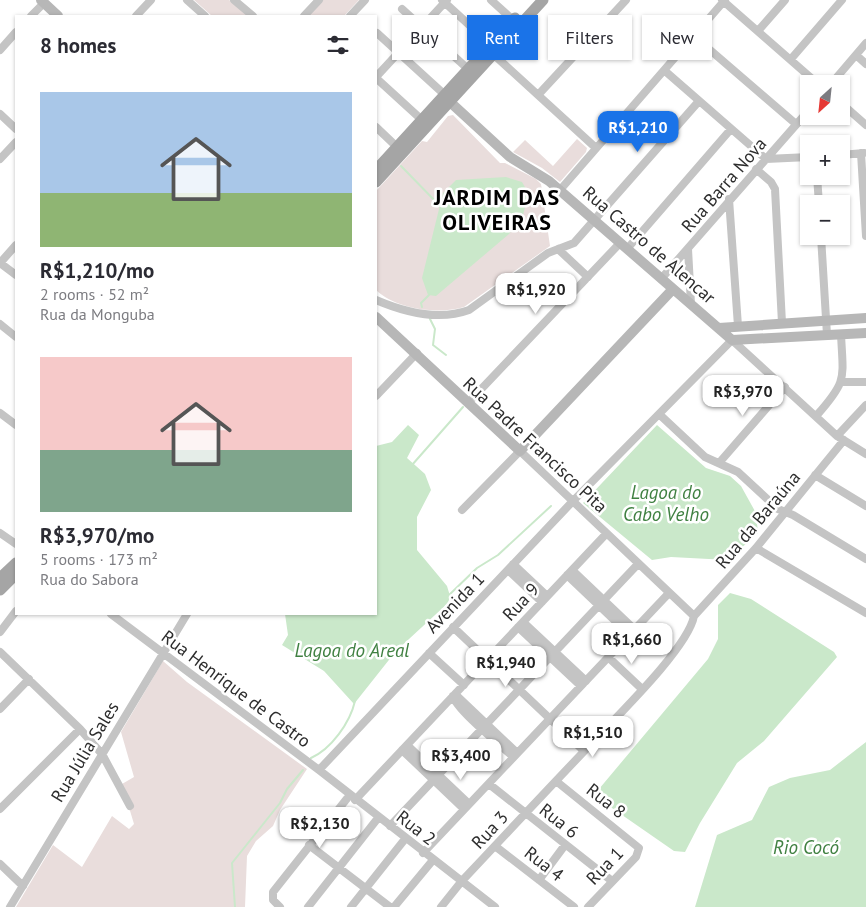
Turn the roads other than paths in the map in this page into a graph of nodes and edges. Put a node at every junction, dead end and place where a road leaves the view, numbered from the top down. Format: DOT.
graph roads {
  1 [pos="151,0"];
  2 [pos="187,0"];
  3 [pos="236,0"];
  4 [pos="319,0"];
  5 [pos="365,0"];
  6 [pos="491,0"];
  7 [pos="532,0"];
  8 [pos="542,0"];
  9 [pos="626,0"];
  10 [pos="785,0"];
  11 [pos="842,0"];
  12 [pos="44,1"];
  13 [pos="444,1"];
  14 [pos="724,1"];
  15 [pos="402,9"];
  16 [pos="32,15"];
  17 [pos="57,15"];
  18 [pos="137,15"];
  19 [pos="204,15"];
  20 [pos="252,15"];
  21 [pos="305,15"];
  22 [pos="351,15"];
  23 [pos="408,15"];
  24 [pos="432,15"];
  25 [pos="508,15"];
  26 [pos="518,15"];
  27 [pos="527,15"];
  28 [pos="712,16"];
  29 [pos="467,24"];
  30 [pos="758,31"];
  31 [pos="15,33"];
  32 [pos="377,33"];
  33 [pos="866,43"];
  34 [pos="392,47"];
  35 [pos="0,50"];
  36 [pos="712,52"];
  37 [pos="856,55"];
  38 [pos="392,59"];
  39 [pos="457,59"];
  40 [pos="791,59"];
  41 [pos="407,60"];
  42 [pos="479,60"];
  43 [pos="483,60"];
  44 [pos="502,60"];
  45 [pos="675,60"];
  46 [pos="866,64"];
  47 [pos="468,69"];
  48 [pos="665,71"];
  49 [pos="808,75"];
  50 [pos="839,75"];
  51 [pos="377,77"];
  52 [pos="377,79"];
  53 [pos="538,95"];
  54 [pos="447,98"];
  55 [pos="699,101"];
  56 [pos="850,112"];
  57 [pos="0,114"];
  58 [pos="422,120"];
  59 [pos="800,120"];
  60 [pos="796,124"];
  61 [pos="866,125"];
  62 [pos="15,128"];
  63 [pos="731,129"];
  64 [pos="377,131"];
  65 [pos="15,143"];
  66 [pos="596,148"];
  67 [pos="863,153"];
  68 [pos="850,154"];
  69 [pos="800,157"];
  70 [pos="0,159"];
  71 [pos="766,159"];
  72 [pos="388,161"];
  73 [pos="756,169"];
  74 [pos="377,180"];
  75 [pos="560,190"];
  76 [pos="729,199"];
  77 [pos="595,220"];
  78 [pos="866,236"];
  79 [pos="822,245"];
  80 [pos="624,246"];
  81 [pos="15,247"];
  82 [pos="558,249"];
  83 [pos="688,250"];
  84 [pos="0,263"];
  85 [pos="15,274"];
  86 [pos="588,276"];
  87 [pos="662,279"];
  88 [pos="674,289"];
  89 [pos="377,300"];
  90 [pos="691,304"];
  91 [pos="377,318"];
  92 [pos="866,318"];
  93 [pos="826,320"];
  94 [pos="778,323"];
  95 [pos="0,324"];
  96 [pos="738,326"];
  97 [pos="719,328"];
  98 [pos="866,332"];
  99 [pos="840,334"];
  100 [pos="827,335"];
  101 [pos="15,336"];
  102 [pos="776,338"];
  103 [pos="732,340"];
  104 [pos="416,353"];
  105 [pos="842,382"];
  106 [pos="866,382"];
  107 [pos="785,386"];
  108 [pos="377,395"];
  109 [pos="468,403"];
  110 [pos="866,405"];
  111 [pos="0,413"];
  112 [pos="659,414"];
  113 [pos="817,415"];
  114 [pos="15,424"];
  115 [pos="841,438"];
  116 [pos="520,451"];
  117 [pos="866,454"];
  118 [pos="718,463"];
  119 [pos="815,475"];
  120 [pos="572,502"];
  121 [pos="866,506"];
  122 [pos="462,510"];
  123 [pos="786,512"];
  124 [pos="0,533"];
  125 [pos="606,534"];
  126 [pos="15,543"];
  127 [pos="756,548"];
  128 [pos="866,559"];
  129 [pos="15,564"];
  130 [pos="638,564"];
  131 [pos="511,567"];
  132 [pos="569,573"];
  133 [pos="15,575"];
  134 [pos="0,578"];
  135 [pos="0,590"];
  136 [pos="669,593"];
  137 [pos="544,599"];
  138 [pos="601,603"];
  139 [pos="15,612"];
  140 [pos="866,614"];
  141 [pos="111,615"];
  142 [pos="186,615"];
  143 [pos="694,616"];
  144 [pos="521,625"];
  145 [pos="453,628"];
  146 [pos="0,632"];
  147 [pos="631,632"];
  148 [pos="0,652"];
  149 [pos="163,653"];
  150 [pos="429,653"];
  151 [pos="552,654"];
  152 [pos="608,657"];
  153 [pos="487,660"];
  154 [pos="29,679"];
  155 [pos="584,683"];
  156 [pos="464,684"];
  157 [pos="642,689"];
  158 [pos="519,690"];
  159 [pos="453,696"];
  160 [pos="0,709"];
  161 [pos="549,719"];
  162 [pos="485,726"];
  163 [pos="80,730"];
  164 [pos="405,747"];
  165 [pos="584,751"];
  166 [pos="102,754"];
  167 [pos="515,755"];
  168 [pos="319,770"];
  169 [pos="435,777"];
  170 [pos="556,781"];
  171 [pos="490,784"];
  172 [pos="352,798"];
  173 [pos="130,806"];
  174 [pos="466,807"];
  175 [pos="0,810"];
  176 [pos="525,814"];
  177 [pos="378,818"];
  178 [pos="390,826"];
  179 [pos="405,839"];
  180 [pos="309,845"];
  181 [pos="565,845"];
  182 [pos="638,845"];
  183 [pos="495,846"];
  184 [pos="423,853"];
  185 [pos="433,860"];
  186 [pos="0,864"];
  187 [pos="338,868"];
  188 [pos="539,880"];
  189 [pos="612,881"];
  190 [pos="461,882"];
  191 [pos="23,886"];
  192 [pos="365,888"];
  193 [pos="278,905"];
  194 [pos="491,906"];
  195 [pos="10,907"];
  196 [pos="308,907"];
  197 [pos="351,907"];
  198 [pos="390,907"];
  199 [pos="394,907"];
  200 [pos="441,907"];
  201 [pos="574,907"];
  202 [pos="588,907"];
  1 -- 18 [label="street"];
  2 -- 19 [label="street"];
  3 -- 20 [label="street"];
  4 -- 21 [label="street"];
  5 -- 22 [label="street"];
  6 -- 25 [label="street"];
  7 -- 26 [label="main road"];
  8 -- 27 [label="main road"];
  9 -- 53 [label="street"];
  10 -- 30 [label="street"];
  11 -- 40 [label="street"];
  12 -- 16 [label="street"];
  12 -- 17 [label="street"];
  13 -- 24 [label="street"];
  13 -- 29 [label="street"];
  14 -- 28 [label="street"];
  14 -- 30 [label="street"];
  15 -- 23 [label="street"];
  30 -- 40 [label="street"];
  31 -- 35 [label="street"];
  32 -- 34 [label="street"];
  33 -- 37 [label="street"];
  36 -- 60 [label="street"];
  37 -- 46 [label="street"];
  37 -- 50 [label="street"];
  38 -- 51 [label="street"];
  39 -- 47 [label="street"];
  40 -- 49 [label="street"];
  41 -- 54 [label="street"];
  42 -- 47 [label="main road"];
  43 -- 54 [label="main road"];
  44 -- 53 [label="street"];
  45 -- 48 [label="street"];
  47 -- 54 [label="main road"];
  48 -- 55 [label="street"];
  48 -- 66 [label="street"];
  52 -- 58 [label="street"];
  53 -- 66 [label="street"];
  54 -- 58 [label="main road"];
  54 -- 72 [label="main road"];
  54 -- 75 [label="street, Rua Castro de Alencar"];
  55 -- 63 [label="street"];
  55 -- 77 [label="street"];
  56 -- 61 [label="street"];
  57 -- 62 [label="street"];
  58 -- 72 [label="main road"];
  59 -- 60 [label="street, Rua Barra Nova"];
  60 -- 71 [label="street, Rua Barra Nova"];
  63 -- 71 [label="street"];
  63 -- 80 [label="street"];
  64 -- 72 [label="street"];
  65 -- 70 [label="street"];
  66 -- 75 [label="street"];
  67 -- 68 [label="street"];
  67 -- 78 [label="street"];
  69 -- 71 [label="street"];
  71 -- 73 [label="street, Rua Barra Nova"];
  72 -- 74 [label="main road"];
  73 -- 76 [label="street, Rua Barra Nova"];
  73 -- 94 [label="street"];
  75 -- 77 [label="street, Rua Castro de Alencar"];
  76 -- 83 [label="street, Rua Barra Nova"];
  76 -- 96 [label="street"];
  77 -- 80 [label="street, Rua Castro de Alencar"];
  77 -- 82 [label="street"];
  79 -- 93 [label="street"];
  80 -- 86 [label="street"];
  80 -- 87 [label="street, Rua Castro de Alencar"];
  81 -- 84 [label="street"];
  82 -- 86 [label="street"];
  82 -- 89 [label="street"];
  83 -- 87 [label="street, Rua Barra Nova"];
  83 -- 90 [label="street"];
  84 -- 85 [label="street"];
  86 -- 109 [label="street"];
  87 -- 88 [label="street, Rua Castro de Alencar"];
  88 -- 90 [label="street, Rua Castro de Alencar"];
  88 -- 116 [label="street"];
  90 -- 97 [label="street, Rua Castro de Alencar"];
  91 -- 104 [label="street, Rua Padre Francisco Pita"];
  92 -- 93 [label="street"];
  93 -- 94 [label="street"];
  93 -- 100 [label="street"];
  94 -- 96 [label="street"];
  94 -- 102 [label="street"];
  95 -- 101 [label="street"];
  96 -- 97 [label="street"];
  97 -- 103 [label="street, Rua Castro de Alencar"];
  98 -- 99 [label="street"];
  99 -- 100 [label="street"];
  99 -- 105 [label="street"];
  100 -- 102 [label="street"];
  102 -- 103 [label="street"];
  103 -- 107 [label="street"];
  103 -- 112 [label="street, Avenida 1"];
  104 -- 108 [label="street"];
  104 -- 109 [label="street, Rua Padre Francisco Pita"];
  105 -- 106 [label="street"];
  105 -- 113 [label="street"];
  107 -- 113 [label="street"];
  107 -- 118 [label="street"];
  109 -- 116 [label="street, Rua Padre Francisco Pita"];
  110 -- 115 [label="street, Rua da Baraúna"];
  111 -- 114 [label="street"];
  112 -- 118 [label="street"];
  112 -- 120 [label="street, Avenida 1"];
  113 -- 115 [label="street"];
  115 -- 117 [label="street"];
  115 -- 119 [label="street, Rua da Baraúna"];
  116 -- 120 [label="street, Rua Padre Francisco Pita"];
  116 -- 122 [label="street"];
  118 -- 123 [label="street"];
  119 -- 121 [label="street"];
  119 -- 123 [label="street, Rua da Baraúna"];
  120 -- 125 [label="street, Rua Padre Francisco Pita"];
  120 -- 131 [label="street, Avenida 1"];
  123 -- 127 [label="street, Rua da Baraúna"];
  123 -- 128 [label="street"];
  124 -- 126 [label="street"];
  125 -- 130 [label="street, Rua Padre Francisco Pita"];
  125 -- 132 [label="street, Rua 9"];
  127 -- 140 [label="street"];
  127 -- 143 [label="street, Rua da Baraúna"];
  129 -- 134 [label="main road"];
  130 -- 136 [label="street, Rua Padre Francisco Pita"];
  130 -- 138 [label="street"];
  131 -- 137 [label="street"];
  131 -- 145 [label="street, Avenida 1"];
  132 -- 137 [label="street, Rua 9"];
  132 -- 138 [label="street"];
  133 -- 135 [label="main road"];
  136 -- 143 [label="street, Rua Padre Francisco Pita"];
  136 -- 147 [label="street"];
  137 -- 144 [label="street, Rua 9"];
  138 -- 147 [label="street"];
  138 -- 151 [label="street"];
  139 -- 146 [label="street"];
  141 -- 149 [label="street, Rua Henrique de Castro"];
  142 -- 149 [label="street, Rua Júlia Sales"];
  143 -- 157 [label="street, Rua 3"];
  144 -- 151 [label="street"];
  144 -- 153 [label="street, Rua 9"];
  145 -- 150 [label="street, Avenida 1"];
  145 -- 153 [label="street"];
  147 -- 152 [label="street"];
  148 -- 154 [label="street"];
  149 -- 166 [label="street, Rua Júlia Sales"];
  149 -- 168 [label="street, Rua Henrique de Castro"];
  150 -- 156 [label="street"];
  150 -- 168 [label="street, Avenida 1"];
  151 -- 155 [label="street"];
  151 -- 158 [label="street"];
  152 -- 155 [label="street"];
  152 -- 157 [label="street"];
  153 -- 156 [label="street, Rua 9"];
  153 -- 158 [label="street"];
  154 -- 160 [label="street"];
  154 -- 163 [label="street"];
  155 -- 161 [label="street"];
  156 -- 159 [label="street, Rua 9"];
  157 -- 165 [label="street, Rua 3"];
  158 -- 161 [label="street"];
  158 -- 162 [label="street"];
  159 -- 162 [label="street"];
  159 -- 164 [label="street, Rua 9"];
  161 -- 165 [label="street"];
  161 -- 167 [label="street"];
  162 -- 167 [label="street"];
  162 -- 169 [label="street"];
  163 -- 166 [label="street"];
  163 -- 175 [label="street"];
  164 -- 169 [label="street"];
  164 -- 172 [label="street, Rua 9"];
  165 -- 170 [label="street, Rua 3"];
  166 -- 173 [label="street"];
  166 -- 191 [label="street, Rua Júlia Sales"];
  167 -- 171 [label="street"];
  168 -- 172 [label="street, Rua 2"];
  169 -- 174 [label="street"];
  169 -- 178 [label="street"];
  170 -- 176 [label="street, Rua 3"];
  170 -- 182 [label="street, Rua 8"];
  171 -- 174 [label="street"];
  171 -- 176 [label="street, Rua 6"];
  172 -- 177 [label="street, Rua 2"];
  172 -- 180 [label="street, Rua 9"];
  174 -- 184 [label="street"];
  176 -- 181 [label="street, Rua 6"];
  176 -- 183 [label="street, Rua 3"];
  177 -- 178 [label="street, Rua 2"];
  177 -- 187 [label="street"];
  178 -- 179 [label="street, Rua 2"];
  179 -- 184 [label="street, Rua 2"];
  179 -- 192 [label="street"];
  180 -- 187 [label="street"];
  180 -- 193 [label="street, Rua 9"];
  181 -- 188 [label="street"];
  181 -- 189 [label="street, Rua 6"];
  182 -- 189 [label="street, Rua 1"];
  183 -- 188 [label="street, Rua 4"];
  183 -- 190 [label="street, Rua 3"];
  184 -- 185 [label="street, Rua 2"];
  185 -- 190 [label="street, Rua 2"];
  185 -- 199 [label="street"];
  186 -- 191 [label="street"];
  187 -- 192 [label="street"];
  187 -- 196 [label="street"];
  188 -- 201 [label="street, Rua 4"];
  189 -- 202 [label="street, Rua 1"];
  190 -- 194 [label="street, Rua 2"];
  190 -- 200 [label="street, Rua 3"];
  191 -- 195 [label="street, Rua Júlia Sales"];
  192 -- 197 [label="street"];
  192 -- 198 [label="street"];
}
